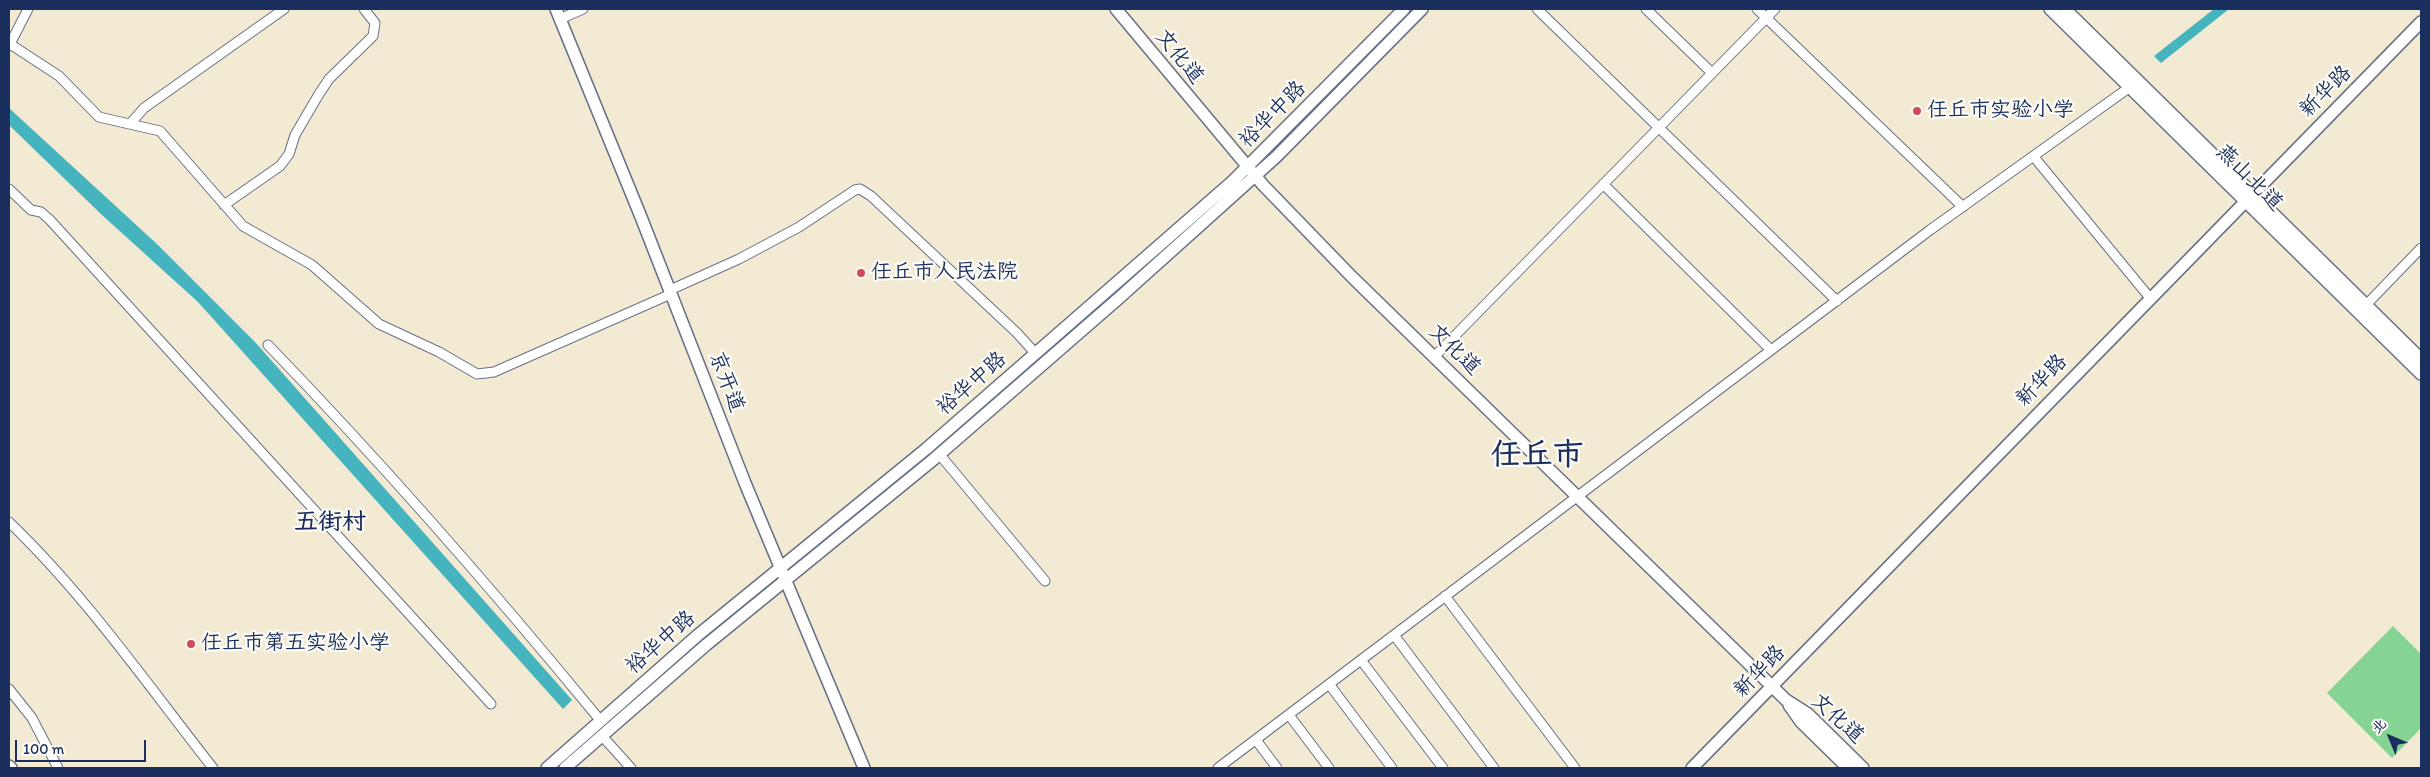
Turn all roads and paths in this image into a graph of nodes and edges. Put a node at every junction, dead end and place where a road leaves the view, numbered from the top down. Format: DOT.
graph roads {
  1 [pos="28,9"];
  2 [pos="284,9"];
  3 [pos="364,9"];
  4 [pos="583,9"];
  5 [pos="1116,9"];
  6 [pos="1404,9"];
  7 [pos="1422,9"];
  8 [pos="1537,9"];
  9 [pos="1646,9"];
  10 [pos="1757,9"];
  11 [pos="1775,9"];
  12 [pos="2050,9"];
  13 [pos="2065,9"];
  14 [pos="558,14"];
  15 [pos="1766,18"];
  16 [pos="2421,22"];
  17 [pos="9,45"];
  18 [pos="1712,73"];
  19 [pos="2130,88"];
  20 [pos="130,124"];
  21 [pos="1659,127"];
  22 [pos="2034,157"];
  23 [pos="1247,168"];
  24 [pos="1255,177"];
  25 [pos="1603,184"];
  26 [pos="9,189"];
  27 [pos="2249,197"];
  28 [pos="224,205"];
  29 [pos="1963,207"];
  30 [pos="2421,248"];
  31 [pos="671,292"];
  32 [pos="2150,298"];
  33 [pos="1836,301"];
  34 [pos="2366,305"];
  35 [pos="268,345"];
  36 [pos="1771,350"];
  37 [pos="1036,354"];
  38 [pos="1434,357"];
  39 [pos="2421,359"];
  40 [pos="2421,374"];
  41 [pos="940,454"];
  42 [pos="1576,497"];
  43 [pos="9,522"];
  44 [pos="781,568"];
  45 [pos="786,580"];
  46 [pos="1045,582"];
  47 [pos="1445,596"];
  48 [pos="1394,635"];
  49 [pos="1361,660"];
  50 [pos="1329,684"];
  51 [pos="1771,686"];
  52 [pos="9,690"];
  53 [pos="1786,700"];
  54 [pos="491,704"];
  55 [pos="1289,715"];
  56 [pos="600,720"];
  57 [pos="602,736"];
  58 [pos="1256,740"];
  59 [pos="58,768"];
  60 [pos="213,768"];
  61 [pos="547,768"];
  62 [pos="566,768"];
  63 [pos="631,768"];
  64 [pos="864,768"];
  65 [pos="1218,768"];
  66 [pos="1277,768"];
  67 [pos="1329,768"];
  68 [pos="1392,768"];
  69 [pos="1443,768"];
  70 [pos="1494,768"];
  71 [pos="1575,768"];
  72 [pos="1692,768"];
  73 [pos="1848,768"];
  74 [pos="1863,768"];
  1 -- 17 [label="street"];
  2 -- 20 [label="street"];
  3 -- 28 [label="street"];
  4 -- 14 [label="street"];
  5 -- 23 [label="main road, 文化道"];
  6 -- 23 [label="main road, 裕华中路"];
  7 -- 24 [label="main road, 裕华中路"];
  8 -- 21 [label="street"];
  9 -- 18 [label="street"];
  10 -- 15 [label="street"];
  11 -- 15 [label="street"];
  12 -- 19 [label="main road, 燕山北道"];
  13 -- 27 [label="main road, 燕山北道"];
  14 -- 31 [label="main road, 京开道"];
  15 -- 18 [label="street"];
  15 -- 29 [label="street"];
  16 -- 27 [label="main road, 新华路"];
  17 -- 20 [label="street"];
  18 -- 21 [label="street"];
  19 -- 22 [label="street"];
  19 -- 27 [label="main road, 燕山北道"];
  20 -- 28 [label="street"];
  21 -- 25 [label="street"];
  21 -- 33 [label="street"];
  22 -- 29 [label="street"];
  22 -- 32 [label="street"];
  23 -- 24 [label="main road, 文化道"];
  23 -- 37 [label="main road, 裕华中路"];
  24 -- 38 [label="main road, 文化道"];
  24 -- 41 [label="main road, 裕华中路"];
  25 -- 36 [label="street"];
  25 -- 38 [label="street"];
  26 -- 54 [label="street"];
  27 -- 32 [label="main road, 新华路"];
  27 -- 34 [label="main road, 燕山北道"];
  27 -- 40 [label="main road, 燕山北道"];
  28 -- 31 [label="street"];
  29 -- 33 [label="street"];
  30 -- 34 [label="street"];
  31 -- 37 [label="street"];
  31 -- 44 [label="main road, 京开道"];
  32 -- 51 [label="main road, 新华路"];
  33 -- 36 [label="street"];
  34 -- 39 [label="main road, 燕山北道"];
  35 -- 56 [label="street"];
  36 -- 42 [label="street"];
  37 -- 44 [label="main road, 裕华中路"];
  38 -- 42 [label="main road, 文化道"];
  41 -- 45 [label="main road, 裕华中路"];
  41 -- 46 [label="street"];
  42 -- 47 [label="street"];
  42 -- 51 [label="main road, 文化道"];
  43 -- 60 [label="street"];
  44 -- 45 [label="main road, 京开道"];
  44 -- 56 [label="main road, 裕华中路"];
  45 -- 57 [label="main road, 裕华中路"];
  45 -- 64 [label="main road, 京开道"];
  47 -- 48 [label="street"];
  47 -- 71 [label="street"];
  48 -- 49 [label="street"];
  48 -- 70 [label="street"];
  49 -- 50 [label="street"];
  49 -- 69 [label="street"];
  50 -- 55 [label="street"];
  50 -- 68 [label="street"];
  51 -- 53 [label="main road, 文化道"];
  51 -- 72 [label="main road, 新华路"];
  52 -- 59 [label="street"];
  53 -- 73 [label="main road, 文化道"];
  53 -- 74 [label="main road, 文化道"];
  55 -- 58 [label="street"];
  55 -- 67 [label="street"];
  56 -- 61 [label="main road, 裕华中路"];
  57 -- 62 [label="main road, 裕华中路"];
  57 -- 63 [label="street"];
  58 -- 65 [label="street"];
  58 -- 66 [label="street"];
}
